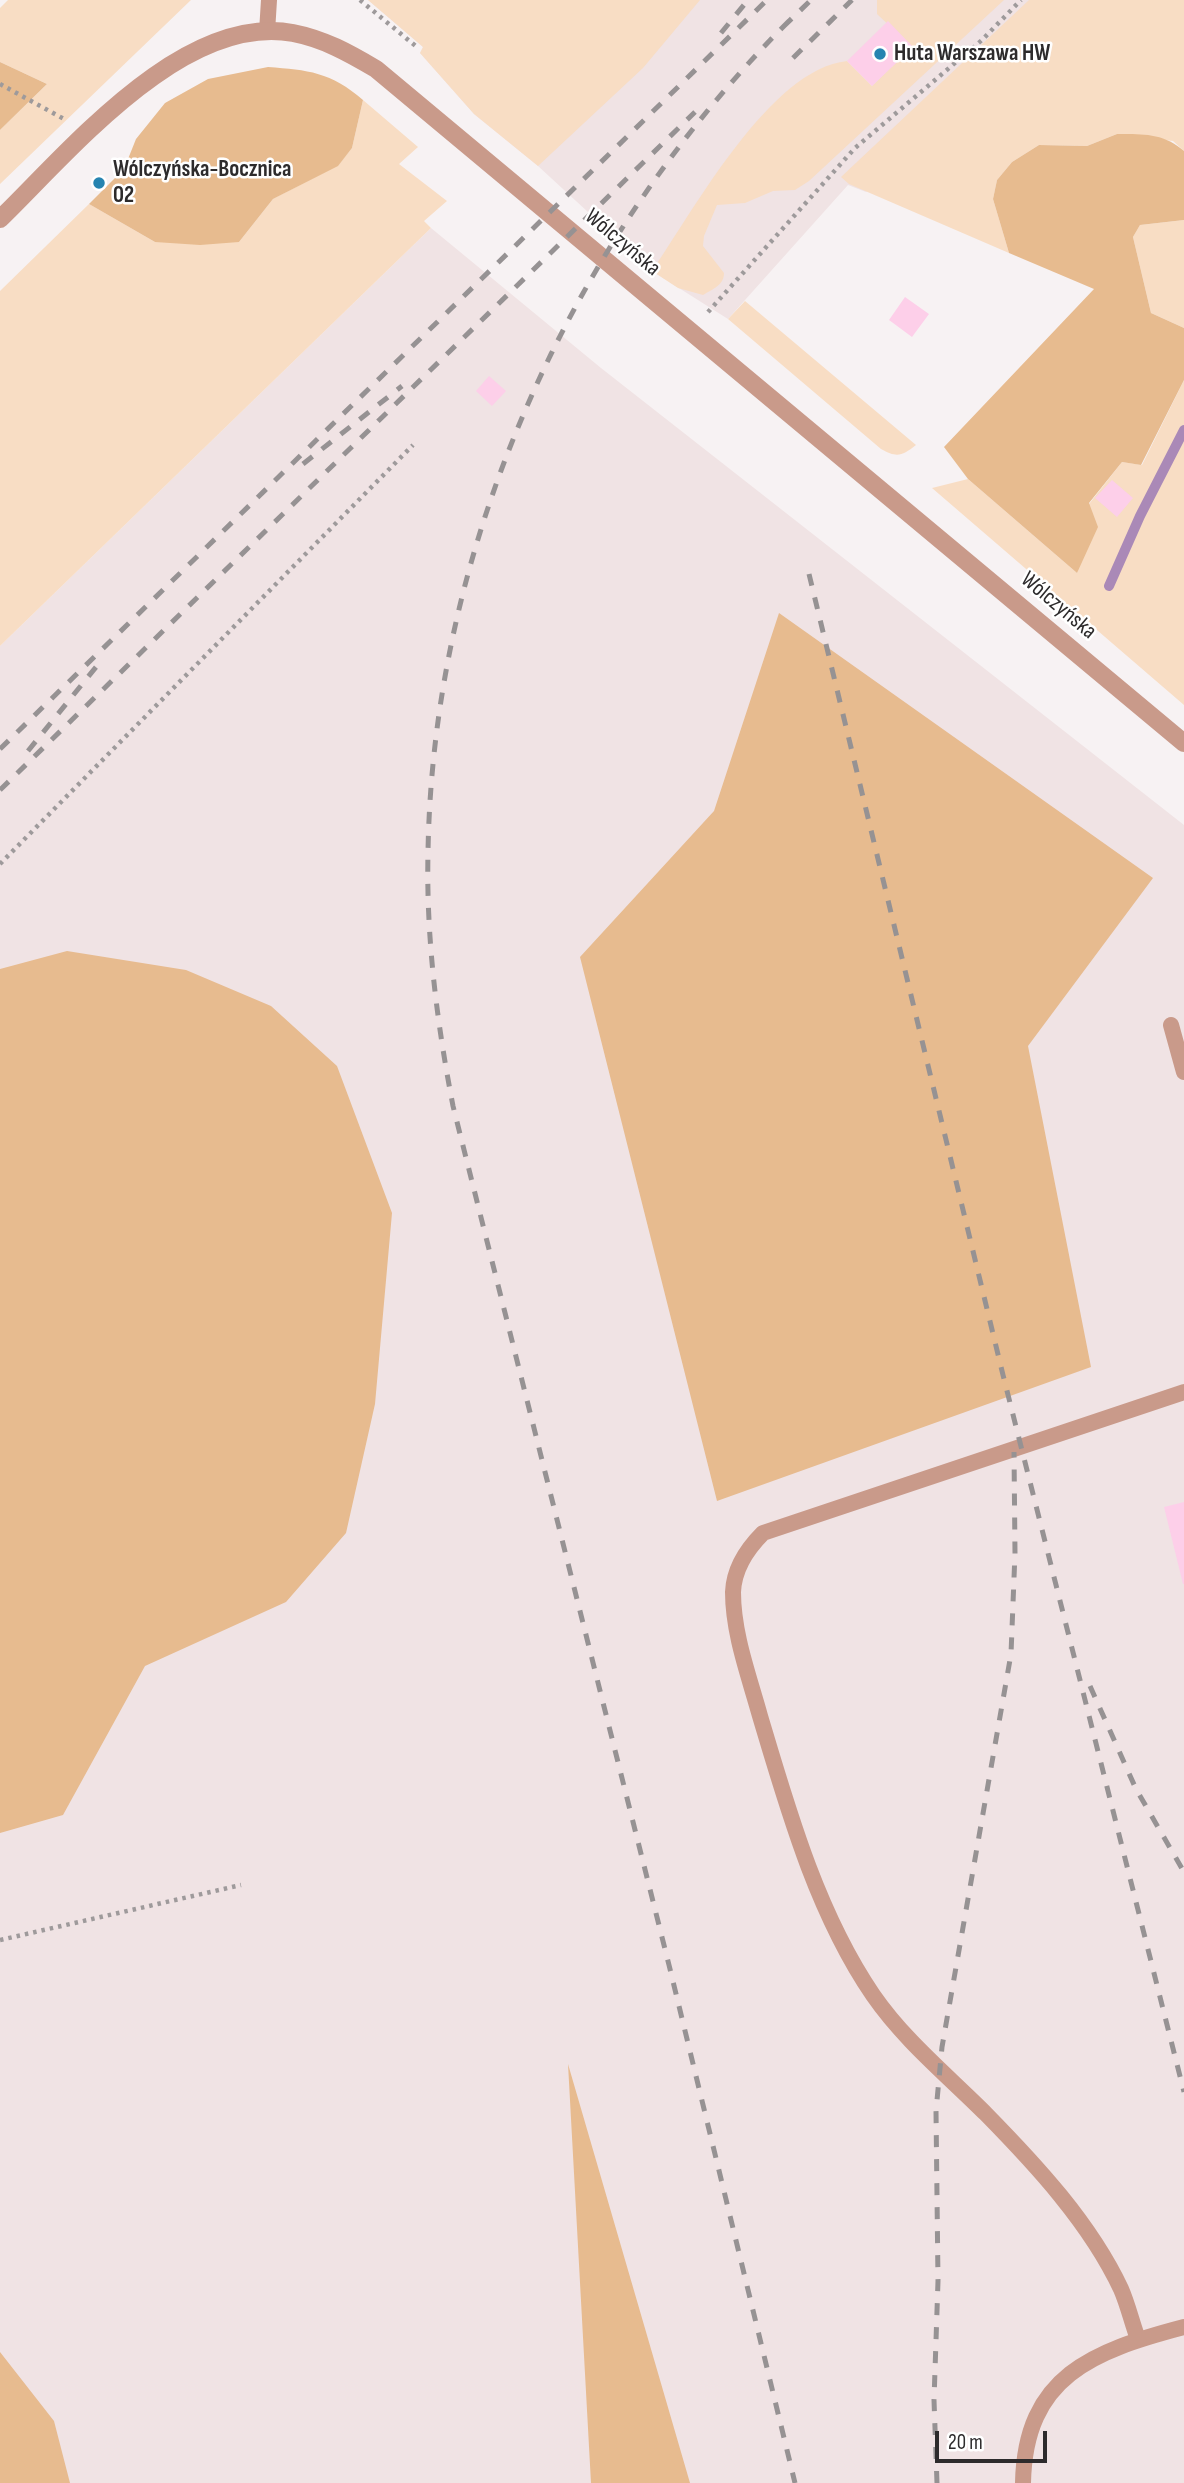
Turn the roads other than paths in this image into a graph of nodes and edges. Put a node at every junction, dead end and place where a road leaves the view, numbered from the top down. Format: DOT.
graph roads {
  1 [pos="269,0"];
  2 [pos="267,32"];
  3 [pos="0,219"];
  4 [pos="1184,743"];
  5 [pos="1171,1025"];
  6 [pos="1184,1072"];
  7 [pos="1184,1392"];
  8 [pos="1184,2327"];
  9 [pos="1138,2339"];
  10 [pos="1023,2483"];
  1 -- 2 [label="lane"];
  2 -- 3 [label="street, Wólczyńska"];
  2 -- 4 [label="street, Wólczyńska"];
  5 -- 6 [label="lane"];
  7 -- 9 [label="lane"];
  8 -- 9 [label="lane"];
  9 -- 10 [label="lane"];
}
